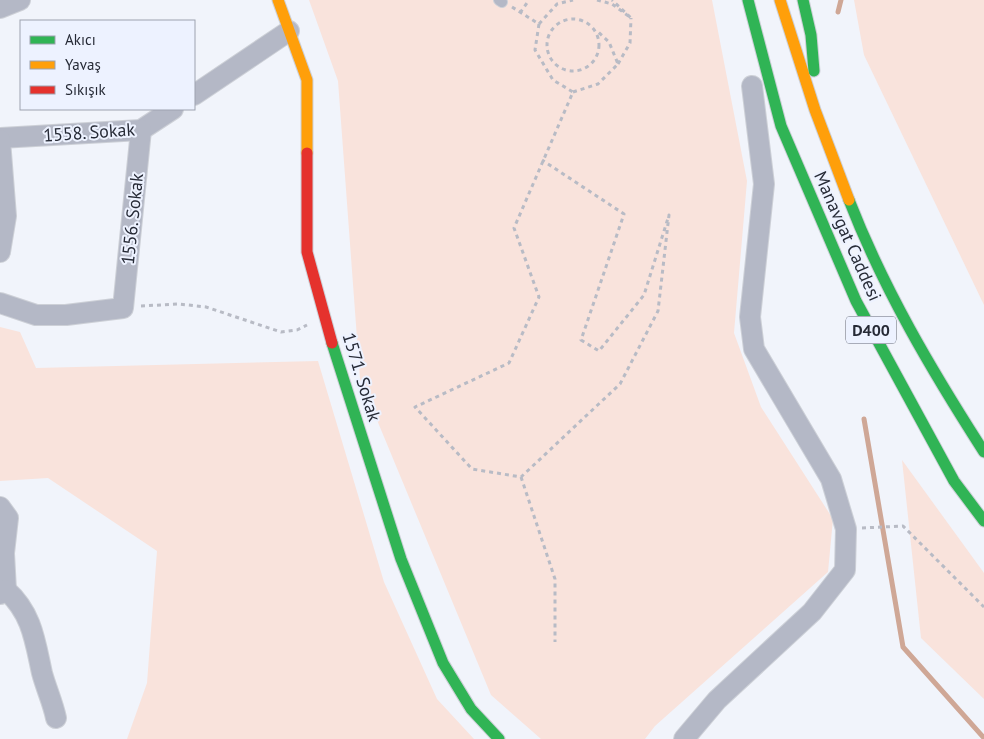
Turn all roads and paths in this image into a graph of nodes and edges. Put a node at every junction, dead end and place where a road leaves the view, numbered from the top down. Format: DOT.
graph roads {
  1 [pos="20,0"];
  2 [pos="278,0"];
  3 [pos="529,0"];
  4 [pos="573,0"];
  5 [pos="597,0"];
  6 [pos="612,0"];
  7 [pos="748,0"];
  8 [pos="780,0"];
  9 [pos="803,0"];
  10 [pos="501,1"];
  11 [pos="0,8"];
  12 [pos="520,12"];
  13 [pos="631,18"];
  14 [pos="539,24"];
  15 [pos="593,28"];
  16 [pos="289,31"];
  17 [pos="618,64"];
  18 [pos="751,81"];
  19 [pos="573,92"];
  20 [pos="195,94"];
  21 [pos="171,110"];
  22 [pos="817,110"];
  23 [pos="781,126"];
  24 [pos="141,130"];
  25 [pos="0,139"];
  26 [pos="542,160"];
  27 [pos="0,252"];
  28 [pos="0,303"];
  29 [pos="123,308"];
  30 [pos="325,315"];
  31 [pos="984,452"];
  32 [pos="522,477"];
  33 [pos="0,507"];
  34 [pos="984,521"];
  35 [pos="846,529"];
  36 [pos="3,592"];
  37 [pos="984,607"];
  38 [pos="555,642"];
  39 [pos="56,718"];
  40 [pos="499,739"];
  41 [pos="684,739"];
  1 -- 11 [label="street"];
  2 -- 16 [label="main road, 1571. Sokak"];
  3 -- 12 [label="path"];
  4 -- 14 [label="path"];
  5 -- 13 [label="path"];
  6 -- 13 [label="path"];
  7 -- 23 [label="main road, Manavgat Caddesi / D400"];
  8 -- 22 [label="main road, Manavgat Caddesi / D400"];
  9 -- 22 [label="main road"];
  10 -- 12 [label="path"];
  12 -- 14 [label="path"];
  13 -- 17 [label="path"];
  14 -- 19 [label="path"];
  15 -- 15 [label="path"];
  15 -- 17 [label="path"];
  16 -- 20 [label="street"];
  16 -- 30 [label="main road, 1571. Sokak"];
  17 -- 19 [label="path"];
  18 -- 23 [label="main road"];
  18 -- 35 [label="street"];
  19 -- 26 [label="path"];
  21 -- 24 [label="street, 1558. Sokak"];
  22 -- 31 [label="main road, Manavgat Caddesi / D400"];
  23 -- 34 [label="main road, Manavgat Caddesi / D400"];
  24 -- 25 [label="street, 1558. Sokak"];
  24 -- 29 [label="street, 1556. Sokak"];
  25 -- 27 [label="street"];
  26 -- 32 [label="path"];
  26 -- 32 [label="path"];
  28 -- 29 [label="street"];
  29 -- 30 [label="path"];
  30 -- 40 [label="main road, 1571. Sokak"];
  32 -- 38 [label="path"];
  33 -- 36 [label="street"];
  35 -- 37 [label="path"];
  35 -- 41 [label="street"];
  36 -- 39 [label="street"];
}
